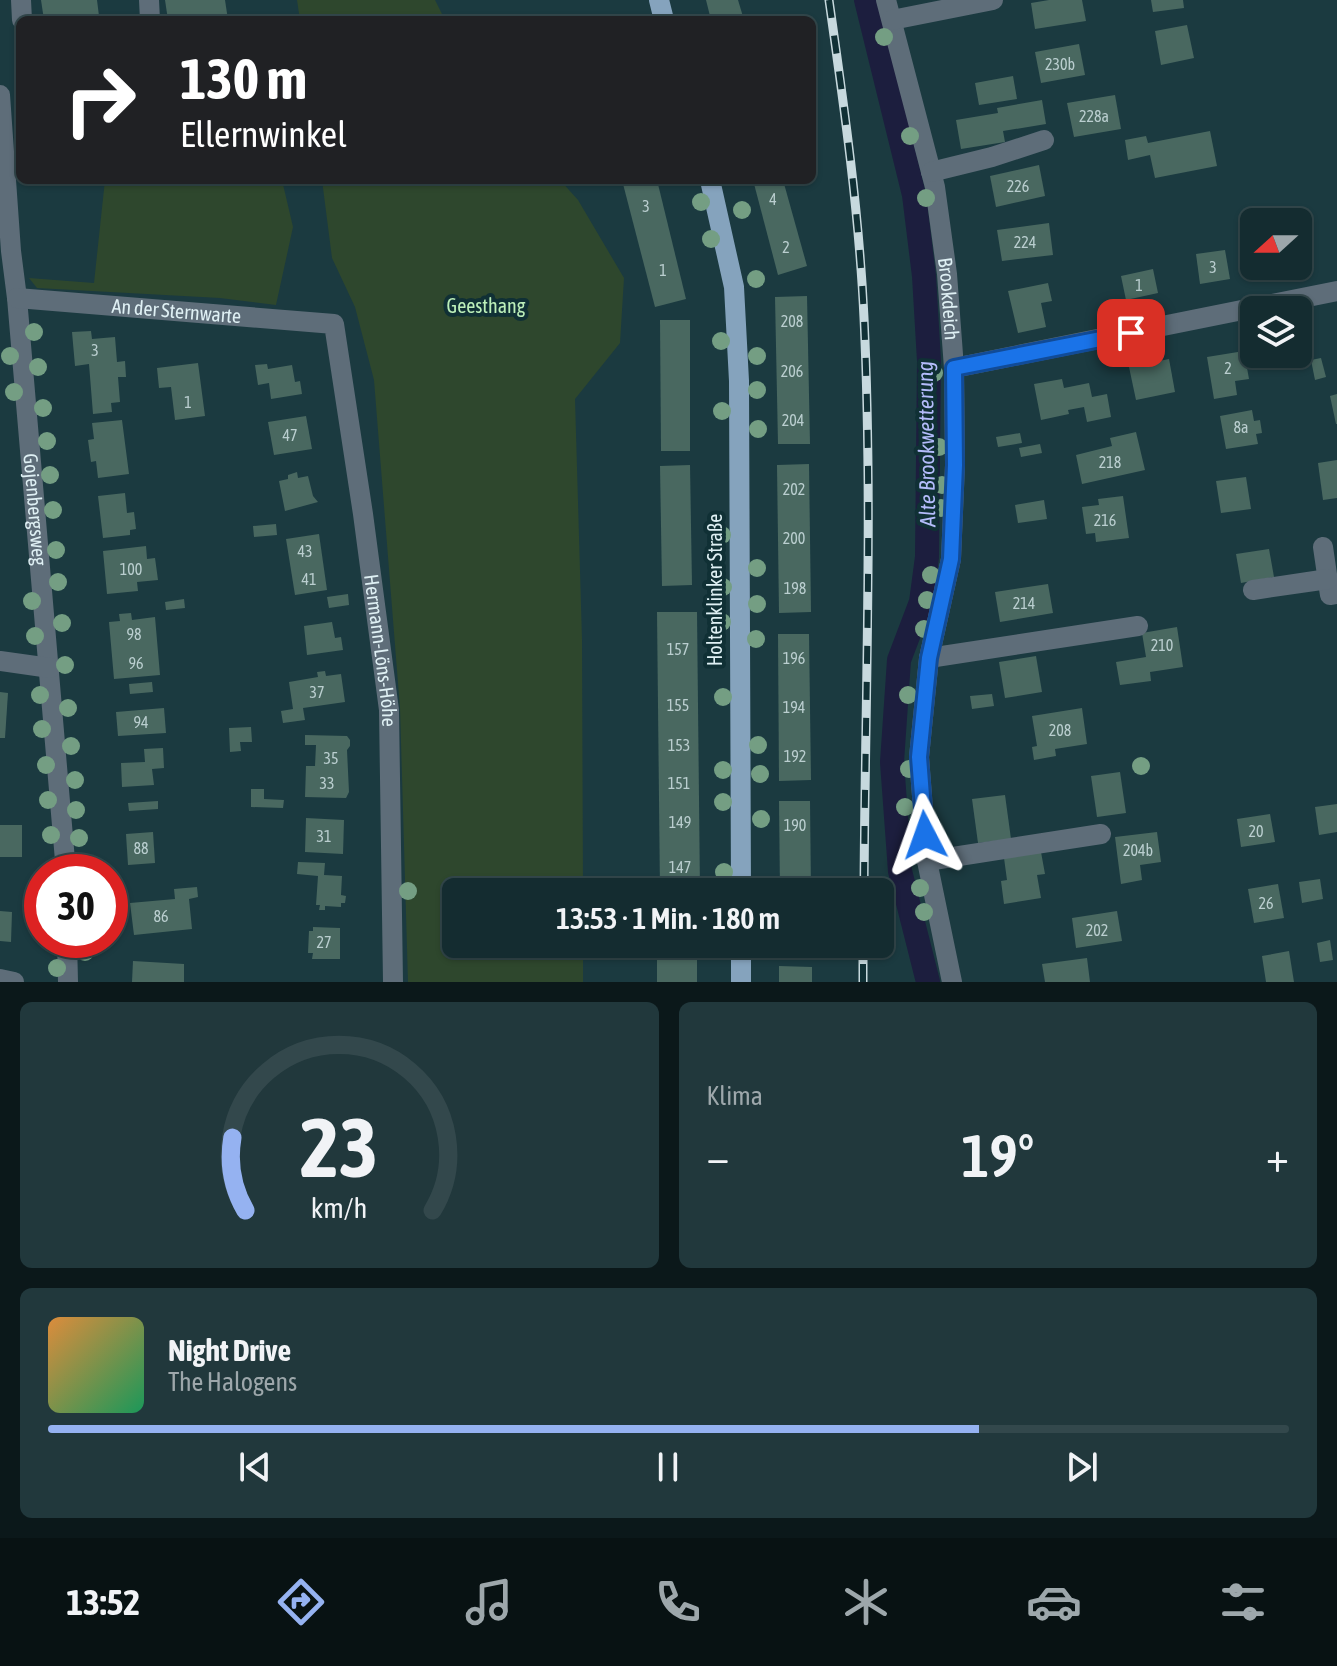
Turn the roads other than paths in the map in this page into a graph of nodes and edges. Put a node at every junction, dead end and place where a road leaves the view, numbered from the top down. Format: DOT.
graph roads {
  1 [pos="993,0"];
  2 [pos="889,10"];
  3 [pos="0,95"];
  4 [pos="1044,140"];
  5 [pos="931,172"];
  6 [pos="711,184"];
  7 [pos="1337,291"];
  8 [pos="12,304"];
  9 [pos="334,324"];
  10 [pos="954,368"];
  11 [pos="1323,547"];
  12 [pos="1332,586"];
  13 [pos="1253,590"];
  14 [pos="1138,626"];
  15 [pos="929,658"];
  16 [pos="0,661"];
  17 [pos="50,668"];
  18 [pos="1101,834"];
  19 [pos="65,854"];
  20 [pos="927,861"];
  21 [pos="741,878"];
  22 [pos="67,958"];
  23 [pos="741,958"];
  24 [pos="0,979"];
  25 [pos="14,982"];
  26 [pos="68,982"];
  27 [pos="393,982"];
  28 [pos="741,982"];
  29 [pos="952,982"];
  1 -- 2 [label="street"];
  2 -- 5 [label="street, Brookdeich"];
  3 -- 8 [label="street, Gojenbergsweg"];
  4 -- 5 [label="street"];
  5 -- 10 [label="street, Brookdeich"];
  6 -- 21 [label="main road, Holtenklinker Straße"];
  7 -- 10 [label="street"];
  8 -- 9 [label="street, An der Sternwarte"];
  8 -- 17 [label="street, Gojenbergsweg"];
  9 -- 27 [label="street, Hermann-Löns-Höhe"];
  10 -- 15 [label="street, Brookdeich"];
  11 -- 12 [label="street"];
  12 -- 13 [label="street"];
  14 -- 15 [label="street"];
  15 -- 20 [label="street, Brookdeich"];
  16 -- 17 [label="street"];
  17 -- 19 [label="street, Gojenbergsweg"];
  18 -- 20 [label="street"];
  20 -- 29 [label="street, Brookdeich"];
  22 -- 26 [label="street"];
  23 -- 28 [label="main road"];
  24 -- 25 [label="street"];
}
